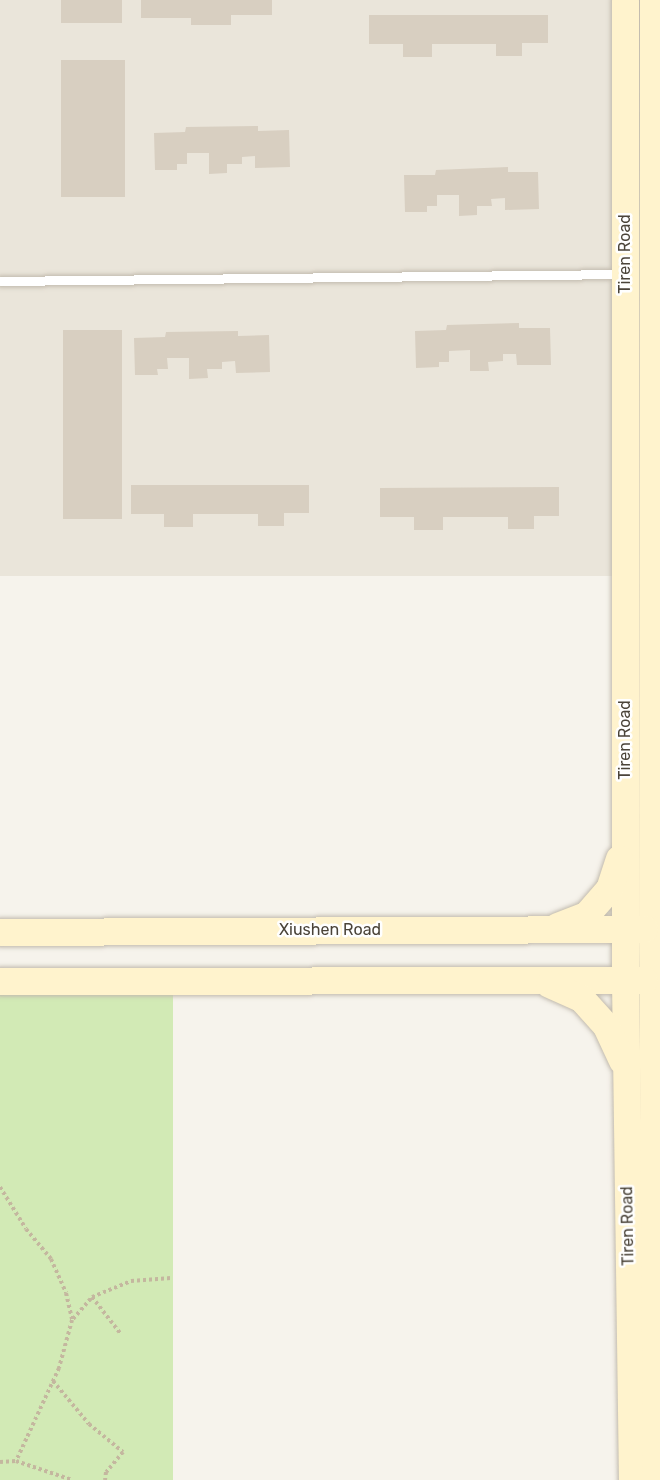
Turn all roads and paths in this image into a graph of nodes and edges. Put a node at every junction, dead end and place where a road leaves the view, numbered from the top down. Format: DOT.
graph roads {
  1 [pos="625,0"];
  2 [pos="652,0"];
  3 [pos="625,274"];
  4 [pos="0,281"];
  5 [pos="656,793"];
  6 [pos="625,838"];
  7 [pos="656,845"];
  8 [pos="549,929"];
  9 [pos="625,929"];
  10 [pos="656,929"];
  11 [pos="0,932"];
  12 [pos="540,980"];
  13 [pos="625,980"];
  14 [pos="656,980"];
  15 [pos="0,981"];
  16 [pos="657,1054"];
  17 [pos="626,1071"];
  18 [pos="0,1187"];
  19 [pos="171,1278"];
  20 [pos="92,1297"];
  21 [pos="72,1320"];
  22 [pos="120,1334"];
  23 [pos="53,1381"];
  24 [pos="16,1461"];
  25 [pos="0,1462"];
  26 [pos="72,1480"];
  27 [pos="105,1480"];
  28 [pos="632,1480"];
  29 [pos="656,1480"];
  1 -- 3 [label="street, Tiren Road"];
  2 -- 5 [label="street, Tiren Road"];
  3 -- 4 [label="lane"];
  3 -- 6 [label="street, Tiren Road"];
  5 -- 7 [label="street, Tiren Road"];
  6 -- 8 [label="street"];
  6 -- 9 [label="street, Tiren Road"];
  7 -- 10 [label="street, Tiren Road"];
  8 -- 9 [label="street, Xiushen Road"];
  8 -- 11 [label="street, Xiushen Road"];
  9 -- 10 [label="street, Xiushen Road"];
  9 -- 13 [label="street, Tiren Road"];
  10 -- 14 [label="street, Tiren Road"];
  12 -- 13 [label="street"];
  12 -- 15 [label="street"];
  12 -- 17 [label="street"];
  13 -- 14 [label="street"];
  13 -- 17 [label="street, Tiren Road"];
  14 -- 16 [label="street, Tiren Road"];
  16 -- 29 [label="street, Tiren Road"];
  17 -- 28 [label="street, Tiren Road"];
  18 -- 21 [label="path"];
  19 -- 20 [label="path"];
  20 -- 21 [label="path"];
  20 -- 22 [label="path"];
  21 -- 23 [label="path"];
  23 -- 24 [label="path"];
  23 -- 27 [label="path"];
  24 -- 25 [label="path"];
  24 -- 26 [label="path"];
}
